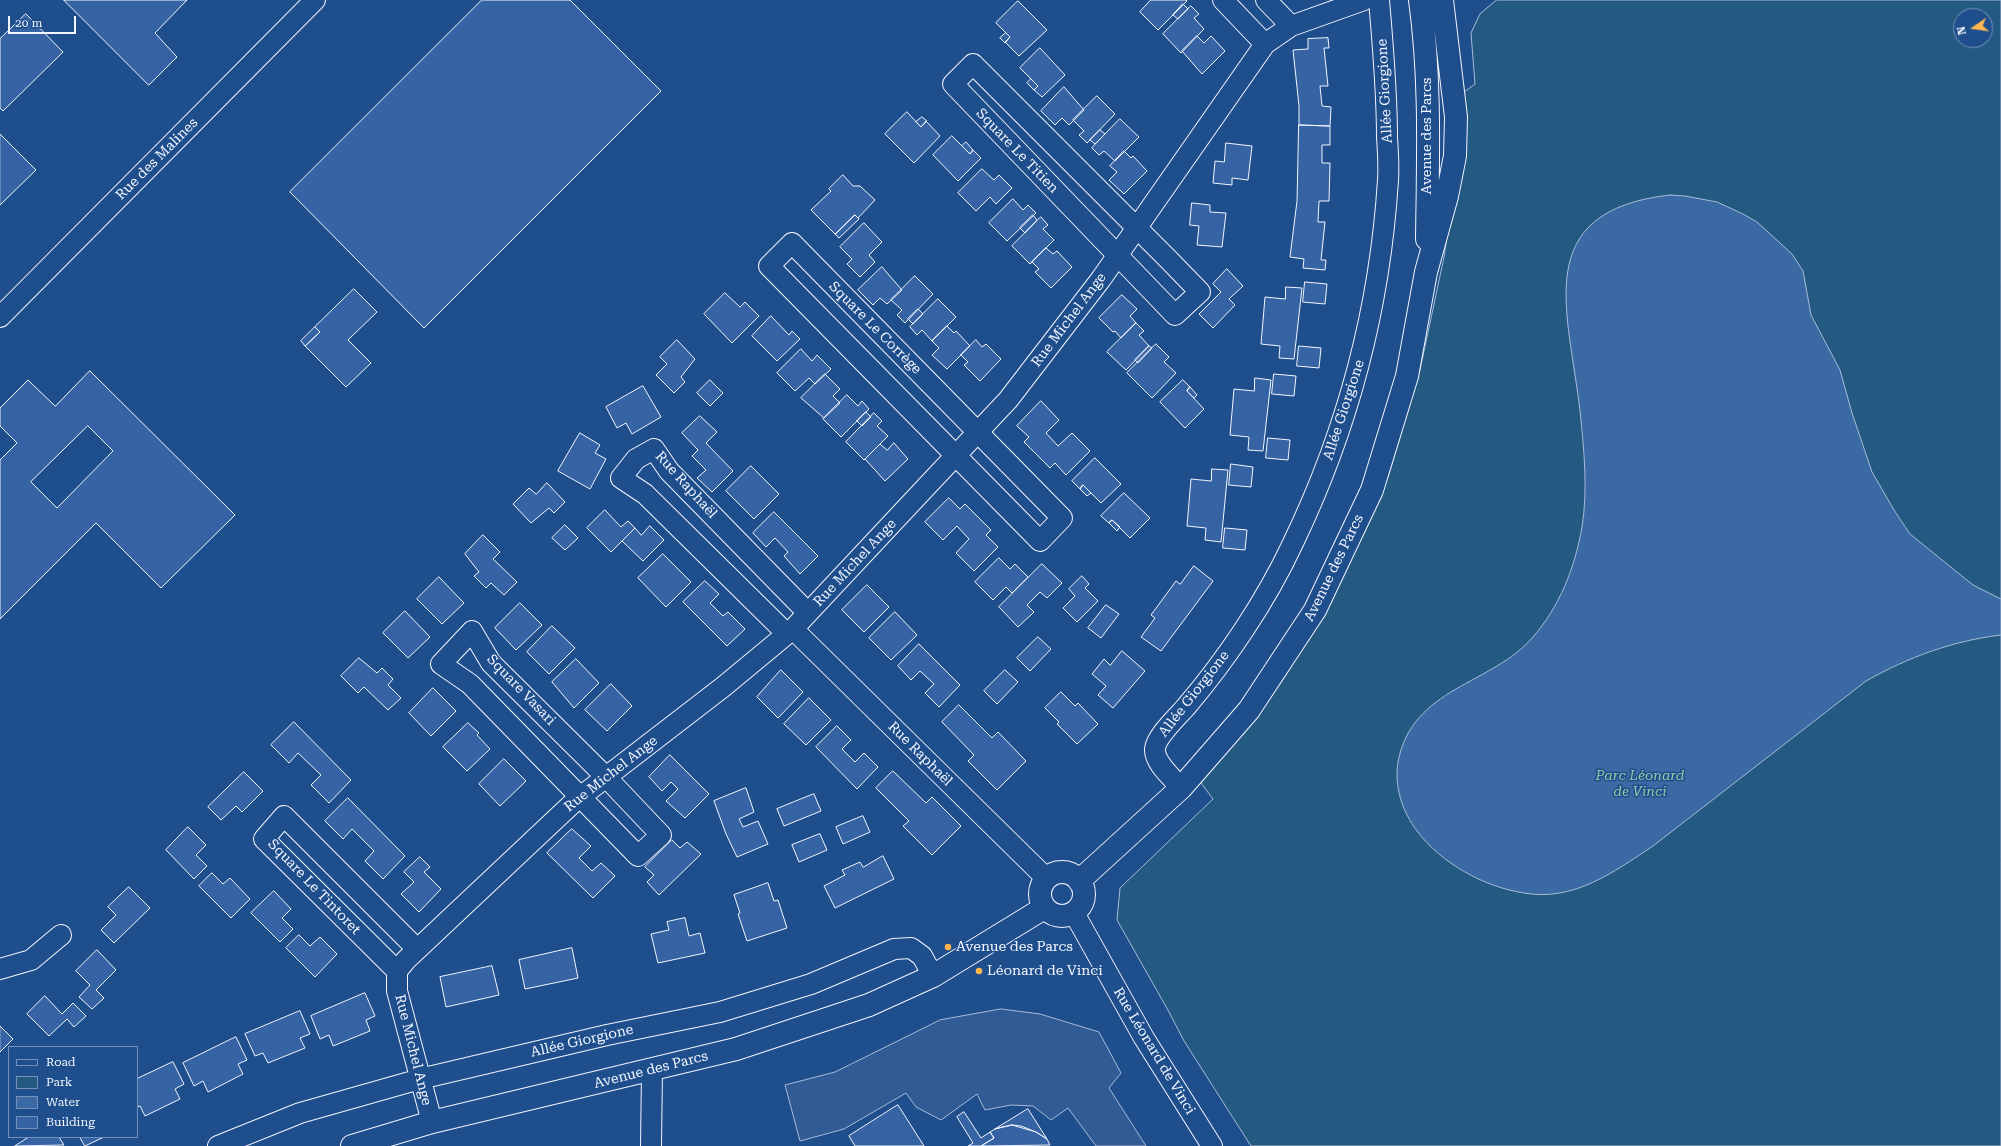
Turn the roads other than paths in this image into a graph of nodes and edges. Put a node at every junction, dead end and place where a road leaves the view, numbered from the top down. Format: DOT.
graph roads {
  1 [pos="314,0"];
  2 [pos="1223,0"];
  3 [pos="1266,0"];
  4 [pos="1364,0"];
  5 [pos="1379,0"];
  6 [pos="1420,0"];
  7 [pos="1442,0"];
  8 [pos="1291,26"];
  9 [pos="1265,44"];
  10 [pos="1137,228"];
  11 [pos="1117,256"];
  12 [pos="1426,272"];
  13 [pos="0,317"];
  14 [pos="978,432"];
  15 [pos="956,456"];
  16 [pos="808,613"];
  17 [pos="790,632"];
  18 [pos="606,777"];
  19 [pos="1181,788"];
  20 [pos="580,797"];
  21 [pos="1046,878"];
  22 [pos="1079,881"];
  23 [pos="1044,908"];
  24 [pos="1074,913"];
  25 [pos="60,935"];
  26 [pos="417,949"];
  27 [pos="0,969"];
  28 [pos="397,971"];
  29 [pos="933,976"];
  30 [pos="652,1070"];
  31 [pos="420,1079"];
  32 [pos="432,1122"];
  33 [pos="218,1146"];
  34 [pos="352,1146"];
  35 [pos="651,1146"];
  36 [pos="1212,1146"];
  1 -- 13 [label="street, Rue des Malines"];
  2 -- 9 [label="street"];
  3 -- 8 [label="street"];
  4 -- 8 [label="street, Rue Michel Ange"];
  5 -- 19 [label="street, Allée Giorgione"];
  6 -- 12 [label="street, Avenue des Parcs"];
  7 -- 12 [label="street, Avenue des Parcs"];
  8 -- 9 [label="street, Rue Michel Ange"];
  9 -- 10 [label="street, Rue Michel Ange"];
  10 -- 11 [label="street, Rue Michel Ange"];
  10 -- 11 [label="street, Square Le Titien"];
  10 -- 11 [label="street, Square Le Titien"];
  11 -- 14 [label="street, Rue Michel Ange"];
  12 -- 19 [label="street, Avenue des Parcs"];
  14 -- 15 [label="street, Rue Michel Ange"];
  14 -- 15 [label="street, Square Le Corrège"];
  14 -- 15 [label="street, Square Le Corrège"];
  15 -- 16 [label="street, Rue Michel Ange"];
  16 -- 17 [label="street, Rue Michel Ange"];
  16 -- 17 [label="street, Rue Raphaël"];
  17 -- 18 [label="street, Rue Michel Ange"];
  17 -- 21 [label="street, Rue Raphaël"];
  18 -- 20 [label="street, Rue Michel Ange"];
  18 -- 20 [label="street, Square Vasari"];
  18 -- 20 [label="street, Square Vasari"];
  19 -- 22 [label="street, Avenue des Parcs"];
  20 -- 26 [label="street, Rue Michel Ange"];
  21 -- 22 [label="street"];
  21 -- 23 [label="street"];
  22 -- 24 [label="street"];
  23 -- 24 [label="street"];
  23 -- 29 [label="street, Avenue des Parcs"];
  24 -- 36 [label="street, Rue Léonard de Vinci"];
  25 -- 27 [label="street"];
  26 -- 28 [label="street, Rue Michel Ange"];
  26 -- 28 [label="street, Square Le Tintoret"];
  28 -- 31 [label="street, Rue Michel Ange"];
  29 -- 30 [label="street, Avenue des Parcs"];
  29 -- 31 [label="street, Allée Giorgione"];
  30 -- 32 [label="street, Avenue des Parcs"];
  30 -- 35 [label="street"];
  31 -- 32 [label="street, Rue Michel Ange"];
  31 -- 33 [label="street, Allée Giorgione"];
  32 -- 34 [label="street, Avenue des Parcs"];
}
